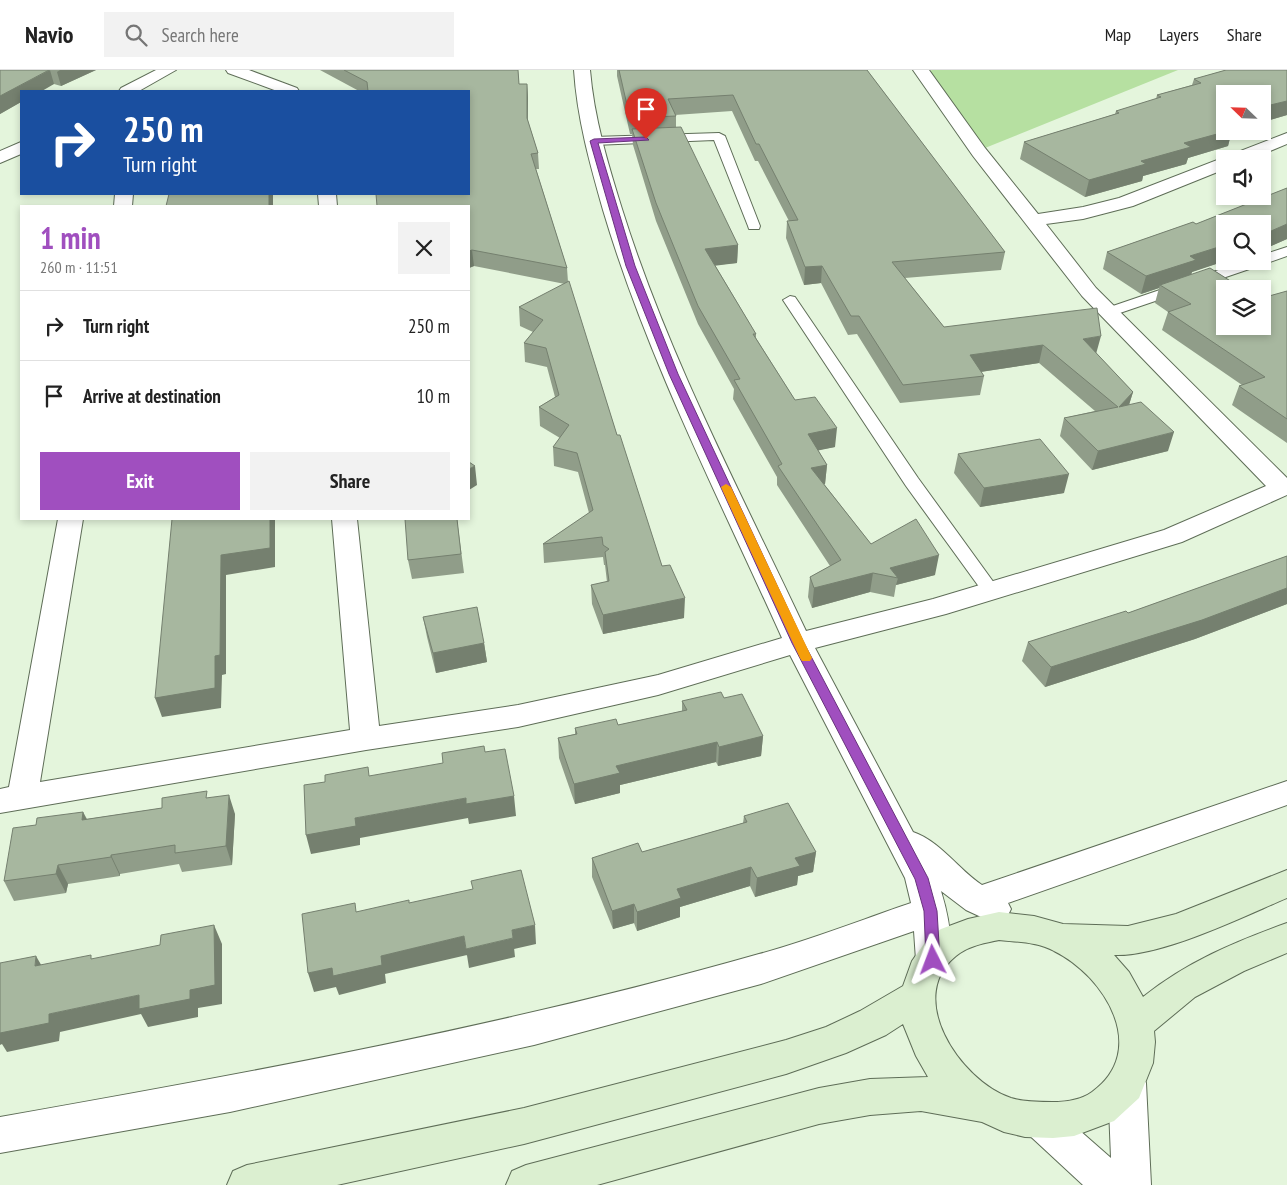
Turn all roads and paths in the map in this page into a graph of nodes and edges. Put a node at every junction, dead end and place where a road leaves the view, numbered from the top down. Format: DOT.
graph roads {
  1 [pos="168,70"];
  2 [pos="234,70"];
  3 [pos="582,70"];
  4 [pos="921,70"];
  5 [pos="129,90"];
  6 [pos="288,90"];
  7 [pos="1287,138"];
  8 [pos="594,141"];
  9 [pos="20,148"];
  10 [pos="1257,150"];
  11 [pos="0,158"];
  12 [pos="1216,167"];
  13 [pos="1032,221"];
  14 [pos="754,226"];
  15 [pos="1287,251"];
  16 [pos="1271,257"];
  17 [pos="1233,270"];
  18 [pos="790,300"];
  19 [pos="1109,312"];
  20 [pos="1284,487"];
  21 [pos="70,520"];
  22 [pos="344,520"];
  23 [pos="991,591"];
  24 [pos="798,643"];
  25 [pos="366,739"];
  26 [pos="1287,792"];
  27 [pos="11,800"];
  28 [pos="900,834"];
  29 [pos="1287,884"];
  30 [pos="978,900"];
  31 [pos="930,911"];
  32 [pos="1047,933"];
  33 [pos="1287,938"];
  34 [pos="933,960"];
  35 [pos="920,995"];
  36 [pos="1136,1024"];
  37 [pos="1127,1083"];
  38 [pos="992,1107"];
  39 [pos="1041,1121"];
  40 [pos="0,1135"];
  41 [pos="247,1185"];
  42 [pos="526,1185"];
  43 [pos="1112,1185"];
  44 [pos="1131,1185"];
  1 -- 5 [label="street"];
  2 -- 6 [label="street"];
  3 -- 8 [label="street"];
  4 -- 13 [label="street"];
  7 -- 10 [label="street"];
  8 -- 14 [label="lane"];
  8 -- 24 [label="street"];
  9 -- 11 [label="street"];
  12 -- 13 [label="street"];
  13 -- 19 [label="street"];
  15 -- 16 [label="lane"];
  17 -- 19 [label="lane"];
  18 -- 23 [label="lane"];
  19 -- 20 [label="street"];
  20 -- 23 [label="street"];
  21 -- 27 [label="street"];
  22 -- 25 [label="street"];
  23 -- 24 [label="street"];
  24 -- 25 [label="street"];
  24 -- 28 [label="street"];
  25 -- 27 [label="street"];
  26 -- 30 [label="street"];
  28 -- 30 [label="street"];
  28 -- 31 [label="street"];
  29 -- 32 [label="street"];
  30 -- 32 [label="street"];
  31 -- 34 [label="street"];
  31 -- 40 [label="street"];
  32 -- 34 [label="street"];
  32 -- 36 [label="street"];
  33 -- 36 [label="street"];
  34 -- 35 [label="street"];
  35 -- 38 [label="street"];
  35 -- 41 [label="street"];
  36 -- 37 [label="street"];
  37 -- 39 [label="street"];
  37 -- 44 [label="street"];
  38 -- 39 [label="street"];
  38 -- 42 [label="street"];
  39 -- 43 [label="street"];
}
